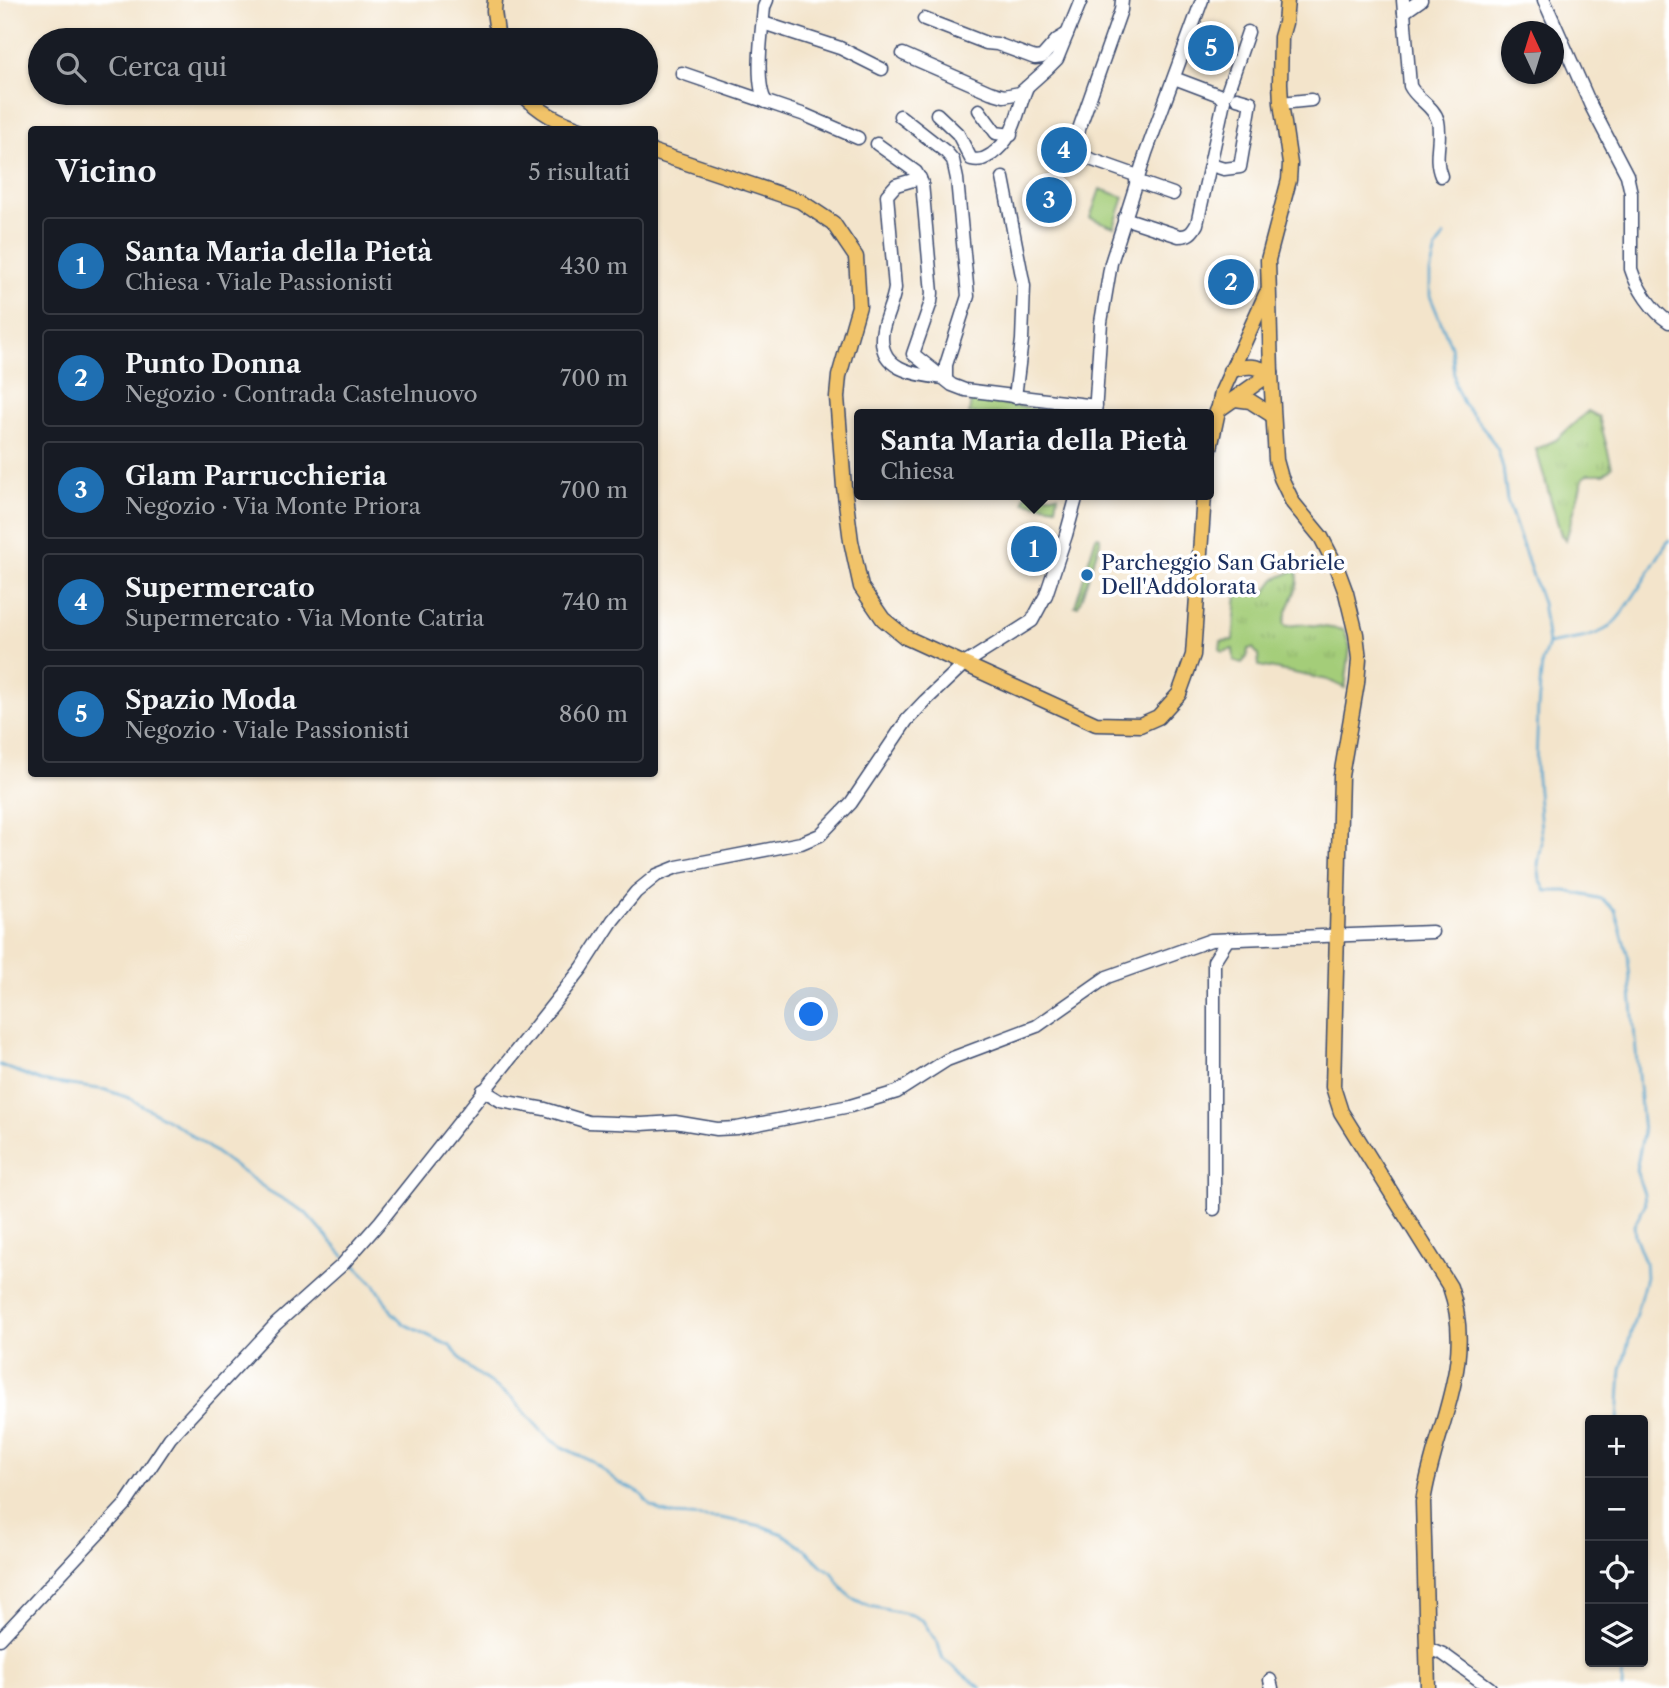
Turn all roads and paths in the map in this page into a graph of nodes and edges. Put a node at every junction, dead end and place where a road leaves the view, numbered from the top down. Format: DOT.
graph roads {
  1 [pos="495,0"];
  2 [pos="767,0"];
  3 [pos="1081,0"];
  4 [pos="1122,0"];
  5 [pos="1202,0"];
  6 [pos="1287,0"];
  7 [pos="1421,0"];
  8 [pos="1544,0"];
  9 [pos="1403,6"];
  10 [pos="924,19"];
  11 [pos="763,23"];
  12 [pos="496,28"];
  13 [pos="1248,32"];
  14 [pos="1068,34"];
  15 [pos="903,54"];
  16 [pos="882,69"];
  17 [pos="682,73"];
  18 [pos="1174,78"];
  19 [pos="759,79"];
  20 [pos="1028,86"];
  21 [pos="737,92"];
  22 [pos="1223,98"];
  23 [pos="1237,98"];
  24 [pos="1311,100"];
  25 [pos="766,102"];
  26 [pos="1281,103"];
  27 [pos="533,105"];
  28 [pos="979,110"];
  29 [pos="937,114"];
  30 [pos="900,116"];
  31 [pos="572,126"];
  32 [pos="1011,135"];
  33 [pos="858,138"];
  34 [pos="877,144"];
  35 [pos="658,153"];
  36 [pos="1210,165"];
  37 [pos="1441,176"];
  38 [pos="920,178"];
  39 [pos="1003,178"];
  40 [pos="1137,179"];
  41 [pos="1173,194"];
  42 [pos="1125,218"];
  43 [pos="1268,289"];
  44 [pos="1669,322"];
  45 [pos="1230,371"];
  46 [pos="1270,373"];
  47 [pos="946,378"];
  48 [pos="1015,397"];
  49 [pos="1235,399"];
  50 [pos="1090,409"];
  51 [pos="1096,409"];
  52 [pos="1217,411"];
  53 [pos="1272,415"];
  54 [pos="1214,427"];
  55 [pos="1076,500"];
  56 [pos="1204,500"];
  57 [pos="964,664"];
  58 [pos="1432,933"];
  59 [pos="1337,936"];
  60 [pos="1227,939"];
  61 [pos="483,1090"];
  62 [pos="1214,1209"];
  63 [pos="0,1639"];
  64 [pos="1427,1648"];
  65 [pos="1428,1688"];
  66 [pos="1490,1688"];
  1 -- 12 [label="main road"];
  2 -- 11 [label="street"];
  3 -- 14 [label="street"];
  4 -- 40 [label="street"];
  5 -- 18 [label="street"];
  6 -- 26 [label="main road"];
  7 -- 9 [label="street"];
  8 -- 44 [label="street"];
  9 -- 37 [label="street"];
  10 -- 14 [label="street"];
  11 -- 16 [label="street"];
  11 -- 19 [label="street"];
  13 -- 22 [label="street"];
  14 -- 20 [label="street"];
  15 -- 20 [label="street"];
  17 -- 21 [label="street"];
  18 -- 22 [label="street"];
  18 -- 40 [label="street"];
  19 -- 21 [label="street"];
  19 -- 25 [label="street"];
  20 -- 32 [label="street"];
  21 -- 25 [label="street"];
  22 -- 36 [label="street"];
  23 -- 36 [label="street"];
  24 -- 26 [label="street"];
  25 -- 33 [label="street"];
  26 -- 43 [label="main road"];
  27 -- 31 [label="main road"];
  28 -- 32 [label="street"];
  29 -- 32 [label="street"];
  30 -- 47 [label="street"];
  34 -- 38 [label="street"];
  35 -- 57 [label="main road"];
  36 -- 42 [label="street"];
  38 -- 47 [label="street"];
  38 -- 47 [label="street"];
  39 -- 48 [label="street"];
  40 -- 41 [label="street"];
  40 -- 42 [label="street"];
  42 -- 51 [label="street"];
  43 -- 45 [label="main road"];
  43 -- 46 [label="main road"];
  45 -- 46 [label="main road"];
  45 -- 52 [label="main road"];
  46 -- 49 [label="main road"];
  46 -- 53 [label="main road"];
  47 -- 48 [label="street"];
  48 -- 50 [label="street"];
  49 -- 52 [label="main road"];
  49 -- 53 [label="main road"];
  52 -- 54 [label="main road"];
  53 -- 59 [label="main road"];
  55 -- 57 [label="street"];
  56 -- 57 [label="main road"];
  57 -- 61 [label="street"];
  58 -- 59 [label="street"];
  59 -- 60 [label="street"];
  59 -- 64 [label="main road"];
  60 -- 61 [label="street"];
  60 -- 62 [label="street"];
  61 -- 63 [label="street"];
  64 -- 65 [label="main road"];
  64 -- 66 [label="street"];
}
